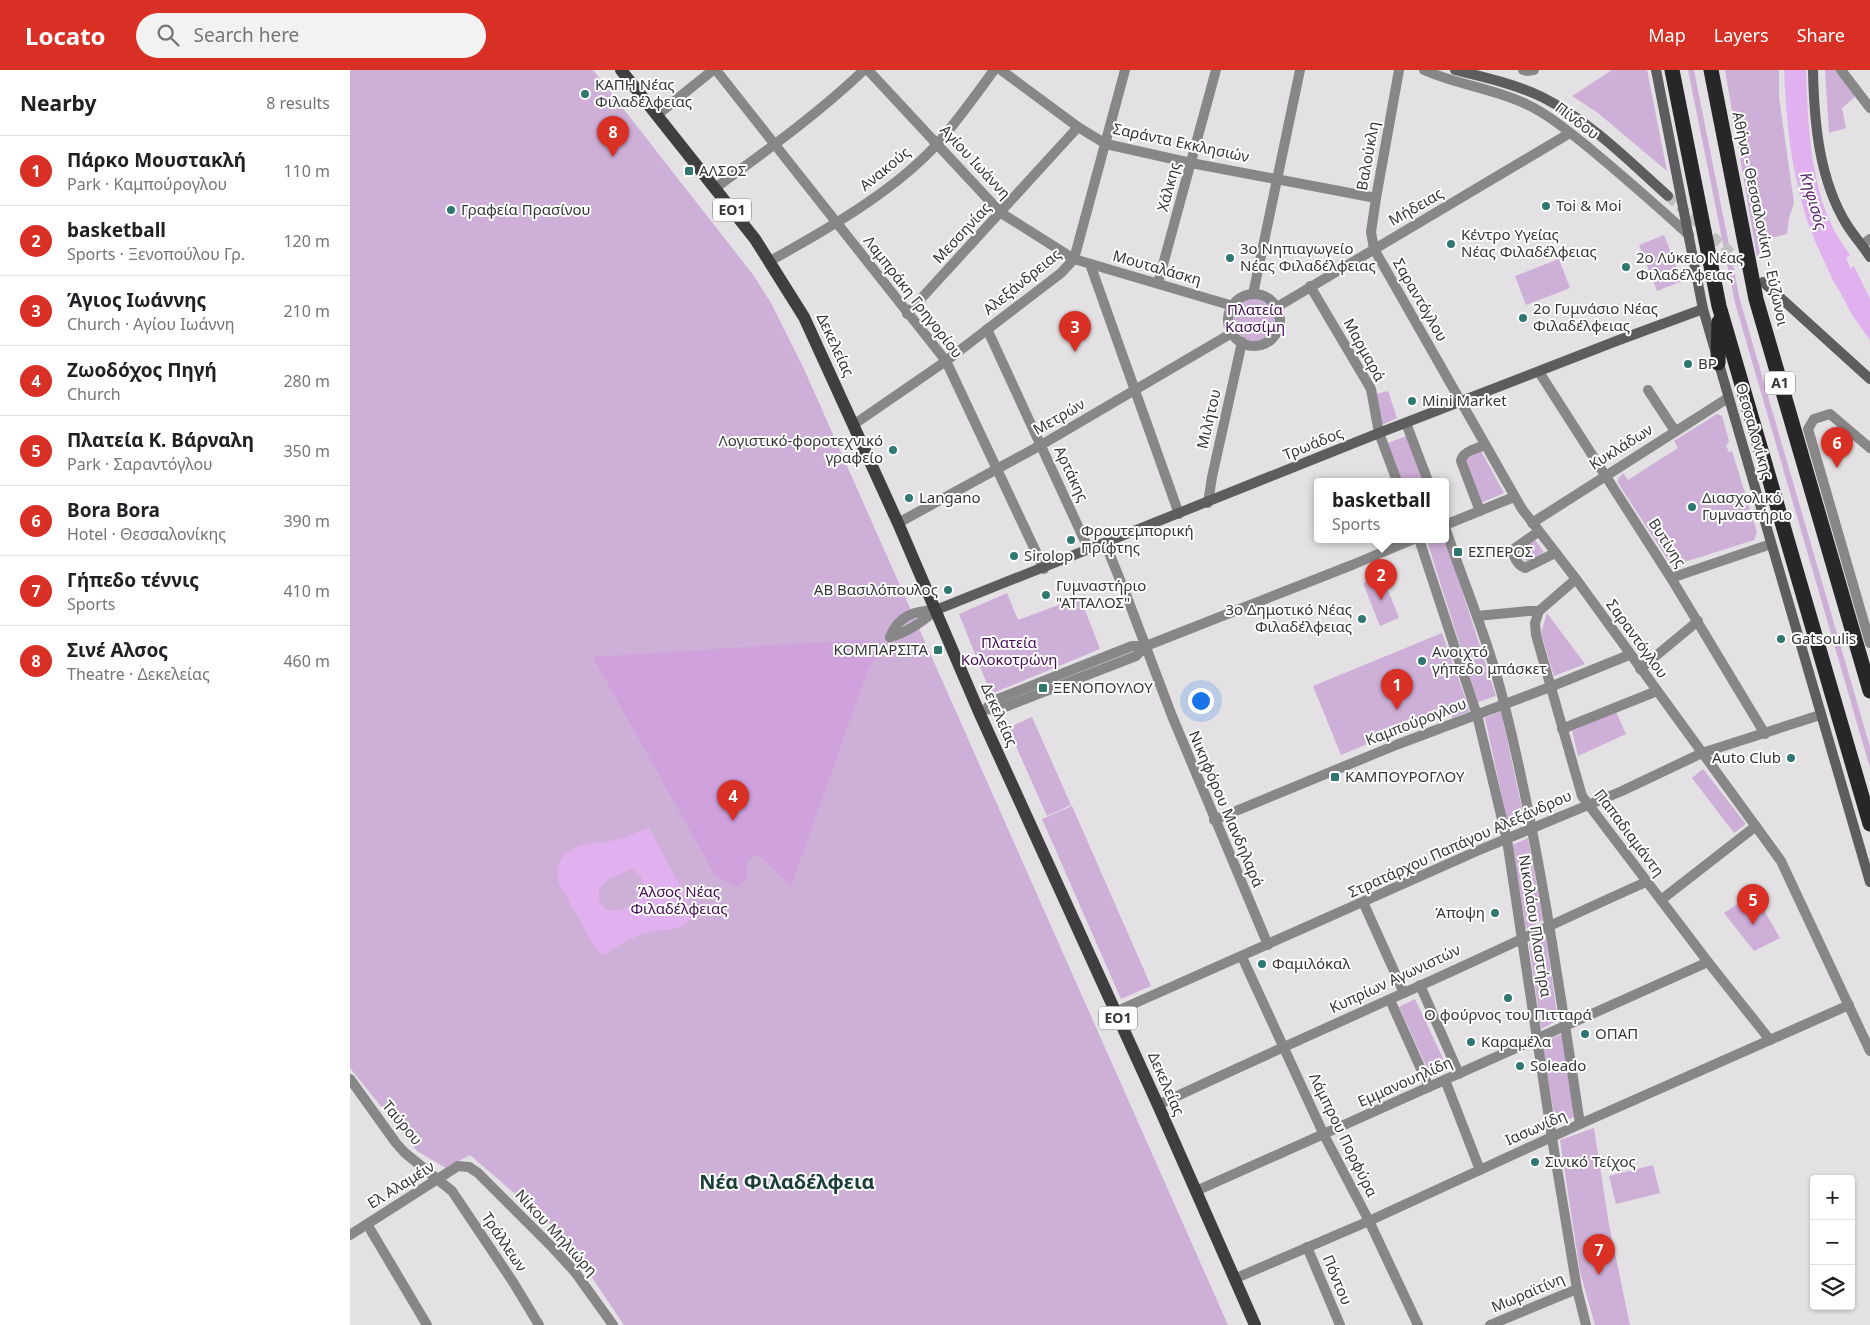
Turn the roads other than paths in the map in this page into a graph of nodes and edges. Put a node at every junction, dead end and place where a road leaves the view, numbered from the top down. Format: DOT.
graph roads {
  1 [pos="621,70"];
  2 [pos="714,70"];
  3 [pos="866,70"];
  4 [pos="994,70"];
  5 [pos="1001,70"];
  6 [pos="1125,70"];
  7 [pos="1216,70"];
  8 [pos="1300,70"];
  9 [pos="1399,70"];
  10 [pos="1424,70"];
  11 [pos="1455,70"];
  12 [pos="1656,70"];
  13 [pos="1672,70"];
  14 [pos="1711,70"];
  15 [pos="1813,70"];
  16 [pos="1841,70"];
  17 [pos="1870,108"];
  18 [pos="657,115"];
  19 [pos="1078,127"];
  20 [pos="1570,132"];
  21 [pos="776,144"];
  22 [pos="937,144"];
  23 [pos="1106,144"];
  24 [pos="1191,162"];
  25 [pos="1278,178"];
  26 [pos="715,188"];
  27 [pos="1668,196"];
  28 [pos="1376,198"];
  29 [pos="1001,212"];
  30 [pos="836,223"];
  31 [pos="1689,235"];
  32 [pos="1866,242"];
  33 [pos="1374,248"];
  34 [pos="1870,256"];
  35 [pos="1074,259"];
  36 [pos="770,261"];
  37 [pos="1090,264"];
  38 [pos="1763,282"];
  39 [pos="1158,284"];
  40 [pos="1310,286"];
  41 [pos="1253,294"];
  42 [pos="1232,306"];
  43 [pos="1719,306"];
  44 [pos="1277,307"];
  45 [pos="1703,309"];
  46 [pos="907,314"];
  47 [pos="987,329"];
  48 [pos="1232,333"];
  49 [pos="1242,342"];
  50 [pos="946,360"];
  51 [pos="1718,363"];
  52 [pos="1539,372"];
  53 [pos="1868,377"];
  54 [pos="1135,390"];
  55 [pos="1648,390"];
  56 [pos="1728,398"];
  57 [pos="1461,402"];
  58 [pos="1406,423"];
  59 [pos="853,425"];
  60 [pos="1674,431"];
  61 [pos="1379,433"];
  62 [pos="1041,445"];
  63 [pos="1485,445"];
  64 [pos="1870,448"];
  65 [pos="997,470"];
  66 [pos="1605,475"];
  67 [pos="1396,478"];
  68 [pos="1427,478"];
  69 [pos="1514,497"];
  70 [pos="1208,502"];
  71 [pos="1480,511"];
  72 [pos="1179,514"];
  73 [pos="898,523"];
  74 [pos="1532,523"];
  75 [pos="1449,524"];
  76 [pos="1538,532"];
  77 [pos="1449,537"];
  78 [pos="1105,543"];
  79 [pos="1404,543"];
  80 [pos="1420,543"];
  81 [pos="1772,544"];
  82 [pos="1089,550"];
  83 [pos="1555,553"];
  84 [pos="1044,569"];
  85 [pos="1671,578"];
  86 [pos="1576,579"];
  87 [pos="936,610"];
  88 [pos="1540,611"];
  89 [pos="1477,616"];
  90 [pos="1698,621"];
  91 [pos="1870,642"];
  92 [pos="1146,646"];
  93 [pos="1629,655"];
  94 [pos="1640,669"];
  95 [pos="1550,687"];
  96 [pos="1870,690"];
  97 [pos="1656,691"];
  98 [pos="1505,705"];
  99 [pos="982,710"];
  100 [pos="1477,715"];
  101 [pos="1820,715"];
  102 [pos="1562,729"];
  103 [pos="1764,734"];
  104 [pos="1702,754"];
  105 [pos="1587,805"];
  106 [pos="1214,820"];
  107 [pos="1870,824"];
  108 [pos="1756,826"];
  109 [pos="1533,828"];
  110 [pos="1507,840"];
  111 [pos="1646,882"];
  112 [pos="1870,882"];
  113 [pos="1661,900"];
  114 [pos="1363,902"];
  115 [pos="1549,925"];
  116 [pos="1522,938"];
  117 [pos="1268,945"];
  118 [pos="1242,957"];
  119 [pos="1708,962"];
  120 [pos="1420,985"];
  121 [pos="1404,993"];
  122 [pos="1390,1000"];
  123 [pos="1849,1005"];
  124 [pos="1116,1012"];
  125 [pos="1565,1026"];
  126 [pos="1536,1039"];
  127 [pos="1770,1040"];
  128 [pos="1284,1046"];
  129 [pos="1870,1050"];
  130 [pos="1459,1074"];
  131 [pos="350,1079"];
  132 [pos="1445,1080"];
  133 [pos="1429,1087"];
  134 [pos="1158,1105"];
  135 [pos="1580,1124"];
  136 [pos="1324,1135"];
  137 [pos="1552,1138"];
  138 [pos="469,1167"];
  139 [pos="1480,1170"];
  140 [pos="439,1179"];
  141 [pos="1196,1191"];
  142 [pos="1369,1221"];
  143 [pos="367,1224"];
  144 [pos="350,1234"];
  145 [pos="1307,1247"];
  146 [pos="1234,1279"];
  147 [pos="1577,1289"];
  148 [pos="427,1325"];
  149 [pos="539,1325"];
  150 [pos="613,1325"];
  151 [pos="1255,1325"];
  152 [pos="1340,1325"];
  153 [pos="1418,1325"];
  154 [pos="1490,1325"];
  155 [pos="1586,1325"];
  1 -- 18 [label="main road, Δεκελείας / ΕΟ1"];
  2 -- 18 [label="street"];
  2 -- 21 [label="street, Λαμπράκη Γρηγορίου"];
  3 -- 21 [label="street"];
  3 -- 22 [label="street, Αγίου Ιωάννη"];
  4 -- 22 [label="street, Ανακούς"];
  5 -- 19 [label="street, Σαράντα Εκκλησιών"];
  6 -- 23 [label="street, Αλεξάνδρειας"];
  7 -- 24 [label="street, Χάλκης"];
  8 -- 25 [label="street"];
  9 -- 28 [label="street, Βαλούκλη"];
  10 -- 20 [label="street, Πίνδου"];
  11 -- 27 [label="street, Πίνδου"];
  12 -- 31 [label="street, Θεσσαλονίκης"];
  13 -- 43 [label="highway, Α1"];
  14 -- 96 [label="highway, Αθήνα - Θεσσαλονίκη - Εύζωνοι / Α1"];
  15 -- 32 [label="street"];
  16 -- 17 [label="street"];
  18 -- 26 [label="main road, Δεκελείας / ΕΟ1"];
  19 -- 23 [label="street, Σαράντα Εκκλησιών"];
  19 -- 29 [label="street, Μεσσηνίας"];
  20 -- 31 [label="street, Πίνδου"];
  20 -- 33 [label="street, Μήδειας"];
  21 -- 26 [label="street"];
  21 -- 30 [label="street, Λαμπράκη Γρηγορίου"];
  22 -- 29 [label="street, Αγίου Ιωάννη"];
  22 -- 30 [label="street, Ανακούς"];
  23 -- 24 [label="street, Σαράντα Εκκλησιών"];
  23 -- 35 [label="street, Αλεξάνδρειας"];
  24 -- 25 [label="street, Σαράντα Εκκλησιών"];
  24 -- 39 [label="street, Χάλκης"];
  25 -- 28 [label="street, Σαράντα Εκκλησιών"];
  25 -- 41 [label="street"];
  26 -- 36 [label="main road, Δεκελείας / ΕΟ1"];
  28 -- 33 [label="street, Βαλούκλη"];
  29 -- 35 [label="street, Αγίου Ιωάννη"];
  29 -- 46 [label="street, Μεσσηνίας"];
  30 -- 36 [label="street, Ανακούς"];
  30 -- 46 [label="street, Λαμπράκη Γρηγορίου"];
  31 -- 45 [label="street, Θεσσαλονίκης"];
  32 -- 34 [label="street"];
  33 -- 40 [label="street, Μήδειας"];
  33 -- 57 [label="street, Σαραντόγλου"];
  35 -- 37 [label="street, Μουταλάσκη"];
  35 -- 47 [label="street, Αλεξάνδρειας"];
  36 -- 59 [label="main road, Δεκελείας / ΕΟ1"];
  37 -- 39 [label="street, Μουταλάσκη"];
  37 -- 54 [label="street"];
  38 -- 53 [label="street"];
  39 -- 42 [label="street, Μουταλάσκη"];
  40 -- 44 [label="street, Μήδειας"];
  40 -- 61 [label="street, Μαρμαρά"];
  41 -- 42 [label="street"];
  41 -- 44 [label="street"];
  42 -- 48 [label="street"];
  43 -- 51 [label="highway"];
  43 -- 107 [label="highway, Α1"];
  44 -- 49 [label="street"];
  45 -- 51 [label="street, Θεσσαλονίκης"];
  45 -- 52 [label="street, Τρωάδος"];
  46 -- 50 [label="street, Λαμπράκη Γρηγορίου"];
  47 -- 50 [label="street, Αλεξάνδρειας"];
  47 -- 62 [label="street, Αρτάκης"];
  48 -- 49 [label="street"];
  48 -- 54 [label="street, Μετρών"];
  49 -- 70 [label="street, Μιλήτου"];
  50 -- 59 [label="street, Αλεξάνδρειας"];
  50 -- 65 [label="street, Λαμπράκη Γρηγορίου"];
  51 -- 56 [label="street, Θεσσαλονίκης"];
  52 -- 57 [label="street, Τρωάδος"];
  52 -- 66 [label="street, Βυτίνης"];
  54 -- 62 [label="street, Μετρών"];
  54 -- 72 [label="street"];
  55 -- 60 [label="street"];
  56 -- 60 [label="street, Κυκλάδων"];
  56 -- 81 [label="street, Θεσσαλονίκης"];
  57 -- 58 [label="street, Τρωάδος"];
  57 -- 63 [label="street, Σαραντόγλου"];
  58 -- 61 [label="street, Τρωάδος"];
  58 -- 68 [label="street"];
  59 -- 73 [label="main road, Δεκελείας / ΕΟ1"];
  60 -- 66 [label="street, Κυκλάδων"];
  61 -- 67 [label="street"];
  61 -- 70 [label="street, Τρωάδος"];
  62 -- 65 [label="street, Μετρών"];
  62 -- 82 [label="street, Αρτάκης"];
  63 -- 69 [label="street, Σαραντόγλου"];
  63 -- 71 [label="street"];
  64 -- 91 [label="street"];
  65 -- 73 [label="street, Μετρών"];
  65 -- 84 [label="street, Λαμπράκη Γρηγορίου"];
  66 -- 74 [label="street, Κυκλάδων"];
  66 -- 85 [label="street, Βυτίνης"];
  69 -- 71 [label="street"];
  69 -- 74 [label="street, Σαραντόγλου"];
  70 -- 72 [label="street, Τρωάδος"];
  71 -- 75 [label="street"];
  72 -- 78 [label="street, Τρωάδος"];
  73 -- 87 [label="main road, Δεκελείας / ΕΟ1"];
  74 -- 76 [label="street, Σαραντόγλου"];
  76 -- 83 [label="street, Σαραντόγλου"];
  76 -- 83 [label="street"];
  77 -- 89 [label="street, Νικολάου Πλαστήρα"];
  78 -- 82 [label="street, Τρωάδος"];
  78 -- 92 [label="street, Νικηφόρου Μανδηλαρά"];
  79 -- 92 [label="street"];
  80 -- 100 [label="street, Νικολάου Πλαστήρα"];
  81 -- 85 [label="street"];
  81 -- 101 [label="street, Θεσσαλονίκης"];
  82 -- 84 [label="street, Τρωάδος"];
  83 -- 86 [label="street, Σαραντόγλου"];
  84 -- 87 [label="street, Τρωάδος"];
  85 -- 90 [label="street, Βυτίνης"];
  86 -- 88 [label="street"];
  86 -- 93 [label="street, Σαραντόγλου"];
  87 -- 99 [label="main road, Δεκελείας / ΕΟ1"];
  88 -- 89 [label="street"];
  88 -- 95 [label="street, Παπαδιαμάντη"];
  89 -- 98 [label="street, Νικολάου Πλαστήρα"];
  90 -- 94 [label="street"];
  90 -- 103 [label="street, Βυτίνης"];
  92 -- 99 [label="street"];
  92 -- 106 [label="street, Νικηφόρου Μανδηλαρά"];
  93 -- 94 [label="street, Σαραντόγλου"];
  93 -- 95 [label="street, Καμπούρογλου"];
  94 -- 97 [label="street, Σαραντόγλου"];
  95 -- 98 [label="street, Καμπούρογλου"];
  95 -- 102 [label="street, Παπαδιαμάντη"];
  97 -- 102 [label="street"];
  97 -- 104 [label="street, Σαραντόγλου"];
  98 -- 100 [label="street, Καμπούρογλου"];
  98 -- 109 [label="street, Νικολάου Πλαστήρα"];
  99 -- 124 [label="main road, Δεκελείας / ΕΟ1"];
  100 -- 106 [label="street, Καμπούρογλου"];
  100 -- 110 [label="street, Νικολάου Πλαστήρα"];
  101 -- 103 [label="street, Στρατάρχου Παπάγου Αλεξάνδρου"];
  101 -- 112 [label="street, Θεσσαλονίκης"];
  102 -- 105 [label="street, Παπαδιαμάντη"];
  103 -- 104 [label="street, Στρατάρχου Παπάγου Αλεξάνδρου"];
  104 -- 105 [label="street, Στρατάρχου Παπάγου Αλεξάνδρου"];
  104 -- 108 [label="street, Σαραντόγλου"];
  105 -- 109 [label="street, Στρατάρχου Παπάγου Αλεξάνδρου"];
  105 -- 111 [label="street, Παπαδιαμάντη"];
  106 -- 117 [label="street, Νικηφόρου Μανδηλαρά"];
  108 -- 113 [label="street"];
  108 -- 123 [label="street, Σαραντόγλου"];
  109 -- 110 [label="street, Στρατάρχου Παπάγου Αλεξάνδρου"];
  109 -- 115 [label="street, Νικολάου Πλαστήρα"];
  110 -- 114 [label="street, Στρατάρχου Παπάγου Αλεξάνδρου"];
  110 -- 116 [label="street, Νικολάου Πλαστήρα"];
  111 -- 113 [label="street, Παπαδιαμάντη"];
  111 -- 115 [label="street, Κυπρίων Αγωνιστών"];
  113 -- 119 [label="street, Παπαδιαμάντη"];
  114 -- 117 [label="street, Στρατάρχου Παπάγου Αλεξάνδρου"];
  114 -- 121 [label="street"];
  115 -- 116 [label="street, Κυπρίων Αγωνιστών"];
  115 -- 125 [label="street, Νικολάου Πλαστήρα"];
  116 -- 120 [label="street, Κυπρίων Αγωνιστών"];
  116 -- 126 [label="street, Νικολάου Πλαστήρα"];
  117 -- 118 [label="street, Στρατάρχου Παπάγου Αλεξάνδρου"];
  118 -- 124 [label="street, Στρατάρχου Παπάγου Αλεξάνδρου"];
  118 -- 128 [label="street, Λάμπρου Πορφύρα"];
  119 -- 125 [label="street, Εμμανουηλίδη"];
  119 -- 127 [label="street, Παπαδιαμάντη"];
  120 -- 121 [label="street, Κυπρίων Αγωνιστών"];
  120 -- 130 [label="street"];
  121 -- 122 [label="street, Κυπρίων Αγωνιστών"];
  122 -- 128 [label="street, Κυπρίων Αγωνιστών"];
  122 -- 133 [label="street"];
  123 -- 127 [label="street, Ιασωνίδη"];
  123 -- 129 [label="street, Σαραντόγλου"];
  124 -- 134 [label="main road, Δεκελείας / ΕΟ1"];
  125 -- 126 [label="street, Εμμανουηλίδη"];
  125 -- 135 [label="street, Νικολάου Πλαστήρα"];
  126 -- 130 [label="street, Εμμανουηλίδη"];
  126 -- 137 [label="street, Νικολάου Πλαστήρα"];
  127 -- 135 [label="street, Ιασωνίδη"];
  128 -- 134 [label="street, Κυπρίων Αγωνιστών"];
  128 -- 136 [label="street, Λάμπρου Πορφύρα"];
  130 -- 132 [label="street, Εμμανουηλίδη"];
  131 -- 140 [label="street, Ταύρου"];
  132 -- 133 [label="street, Εμμανουηλίδη"];
  132 -- 139 [label="street"];
  133 -- 136 [label="street, Εμμανουηλίδη"];
  134 -- 141 [label="main road, Δεκελείας / ΕΟ1"];
  135 -- 137 [label="street, Ιασωνίδη"];
  136 -- 141 [label="street, Εμμανουηλίδη"];
  136 -- 142 [label="street, Λάμπρου Πορφύρα"];
  137 -- 139 [label="street, Ιασωνίδη"];
  137 -- 147 [label="street, Νικολάου Πλαστήρα"];
  138 -- 140 [label="street, Ελ Αλαμέιν"];
  138 -- 150 [label="street, Νίκου Μηλιώρη"];
  139 -- 142 [label="street, Ιασωνίδη"];
  140 -- 143 [label="street, Ελ Αλαμέιν"];
  140 -- 149 [label="street, Τράλλεων"];
  141 -- 146 [label="main road, Δεκελείας / ΕΟ1"];
  142 -- 145 [label="street, Ιασωνίδη"];
  142 -- 153 [label="street, Λάμπρου Πορφύρα"];
  143 -- 144 [label="street, Ελ Αλαμέιν"];
  143 -- 148 [label="street"];
  145 -- 146 [label="street, Ιασωνίδη"];
  145 -- 152 [label="street, Πόντου"];
  146 -- 151 [label="main road, Δεκελείας / ΕΟ1"];
  147 -- 154 [label="street, Μωραϊτίνη"];
  147 -- 155 [label="street, Νικολάου Πλαστήρα"];
}
